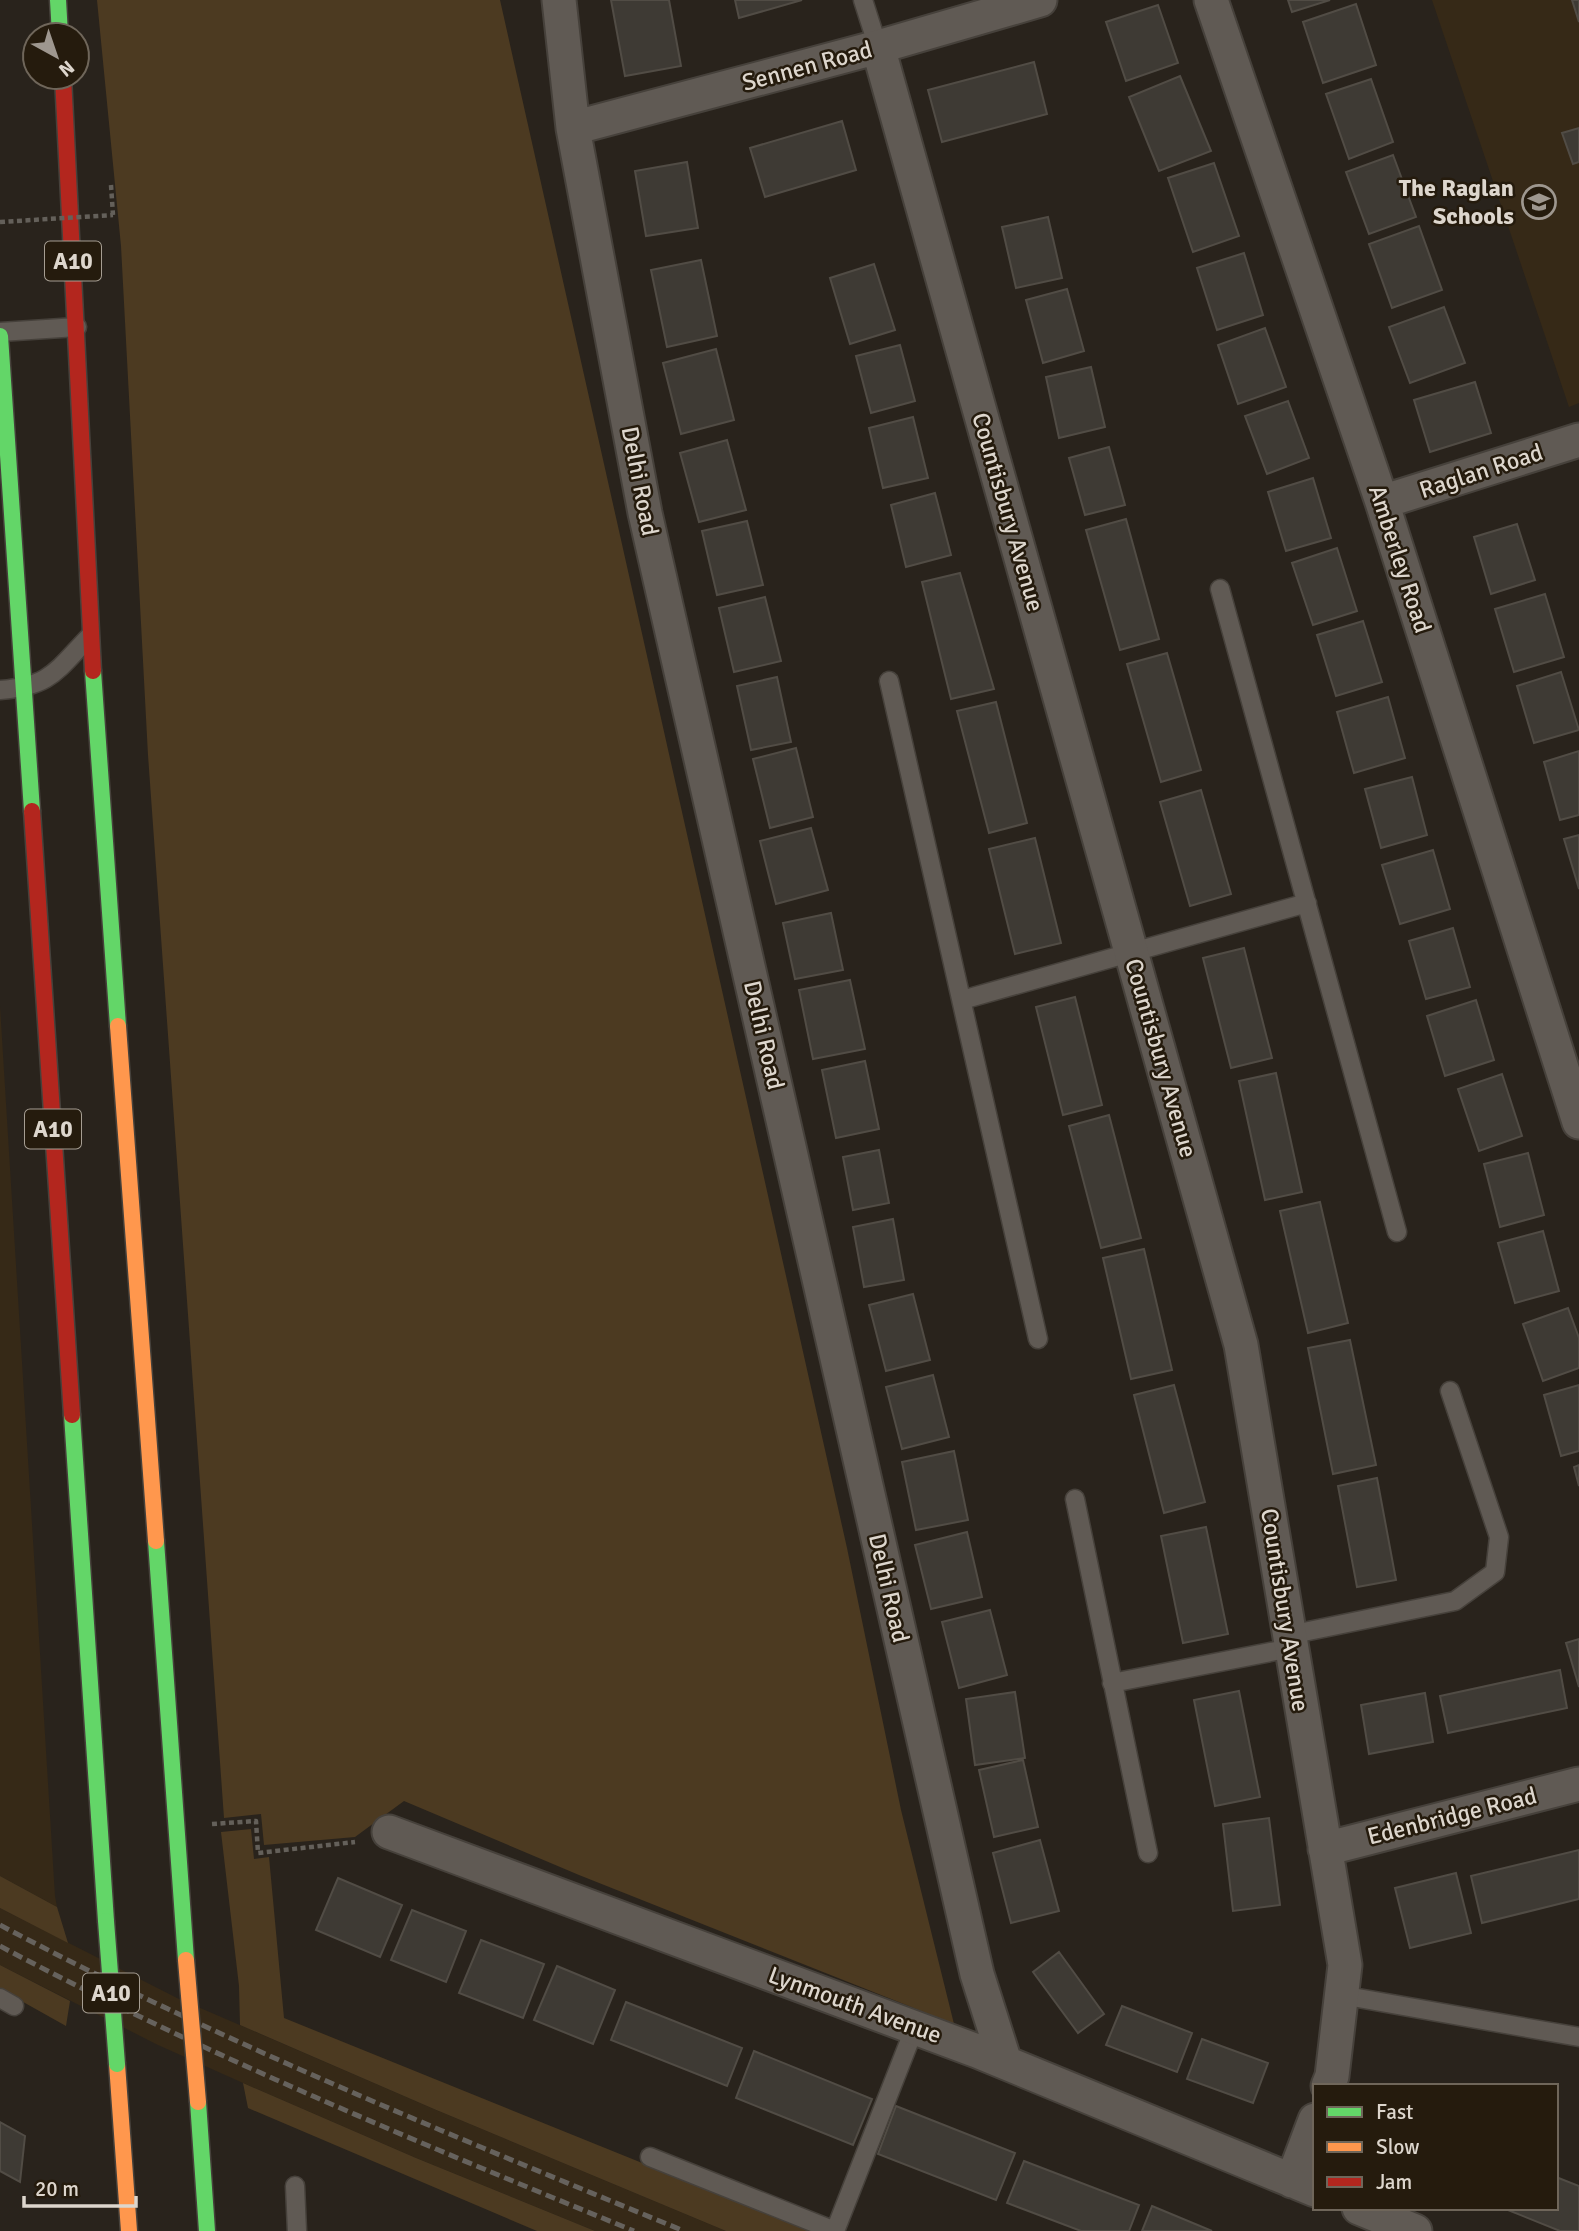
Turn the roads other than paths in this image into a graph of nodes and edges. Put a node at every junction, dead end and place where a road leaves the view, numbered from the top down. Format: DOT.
graph roads {
  1 [pos="58,0"];
  2 [pos="559,0"];
  3 [pos="863,0"];
  4 [pos="1040,0"];
  5 [pos="1211,0"];
  6 [pos="59,21"];
  7 [pos="878,47"];
  8 [pos="64,91"];
  9 [pos="573,128"];
  10 [pos="77,327"];
  11 [pos="0,334"];
  12 [pos="1579,440"];
  13 [pos="1382,502"];
  14 [pos="1220,589"];
  15 [pos="90,636"];
  16 [pos="888,681"];
  17 [pos="24,688"];
  18 [pos="0,690"];
  19 [pos="1307,903"];
  20 [pos="1131,951"];
  21 [pos="962,1000"];
  22 [pos="1579,1122"];
  23 [pos="1397,1232"];
  24 [pos="1038,1339"];
  25 [pos="1450,1391"];
  26 [pos="1075,1499"];
  27 [pos="1290,1642"];
  28 [pos="1112,1683"];
  29 [pos="1579,1784"];
  30 [pos="389,1832"];
  31 [pos="1325,1849"];
  32 [pos="1148,1853"];
  33 [pos="1342,1995"];
  34 [pos="915,2027"];
  35 [pos="1579,2037"];
  36 [pos="1005,2062"];
  37 [pos="1329,2084"];
  38 [pos="1313,2131"];
  39 [pos="650,2157"];
  40 [pos="1303,2185"];
  41 [pos="295,2186"];
  42 [pos="1364,2210"];
  43 [pos="128,2231"];
  44 [pos="207,2231"];
  45 [pos="297,2231"];
  46 [pos="835,2231"];
  47 [pos="1415,2231"];
  1 -- 6 [label="highway"];
  2 -- 9 [label="street, Delhi Road"];
  3 -- 7 [label="lane"];
  4 -- 7 [label="street, Sennen Road"];
  5 -- 13 [label="street, Amberley Road"];
  7 -- 9 [label="street, Sennen Road"];
  7 -- 20 [label="street, Countisbury Avenue"];
  8 -- 10 [label="highway, A10"];
  9 -- 36 [label="street, Delhi Road"];
  10 -- 11 [label="lane"];
  10 -- 15 [label="highway, A10"];
  11 -- 17 [label="highway, A10"];
  12 -- 13 [label="street, Raglan Road"];
  13 -- 22 [label="street, Amberley Road"];
  14 -- 19 [label="lane"];
  15 -- 17 [label="lane"];
  15 -- 44 [label="highway, A10, bridge"];
  16 -- 21 [label="lane"];
  17 -- 18 [label="lane"];
  17 -- 43 [label="highway, A10, bridge"];
  19 -- 20 [label="lane"];
  19 -- 23 [label="lane"];
  20 -- 21 [label="lane"];
  20 -- 27 [label="street, Countisbury Avenue"];
  21 -- 24 [label="lane"];
  25 -- 27 [label="lane"];
  26 -- 28 [label="lane"];
  27 -- 28 [label="lane"];
  27 -- 31 [label="street, Countisbury Avenue"];
  28 -- 32 [label="lane"];
  29 -- 31 [label="street, Edenbridge Road"];
  30 -- 34 [label="street, Lynmouth Avenue"];
  31 -- 33 [label="street, Countisbury Avenue"];
  33 -- 35 [label="lane"];
  33 -- 37 [label="street, Countisbury Avenue"];
  34 -- 36 [label="street, Lynmouth Avenue"];
  34 -- 46 [label="lane"];
  36 -- 40 [label="street, Lynmouth Avenue"];
  38 -- 40 [label="street"];
  39 -- 46 [label="lane"];
  41 -- 45 [label="lane"];
  42 -- 47 [label="street"];
}
